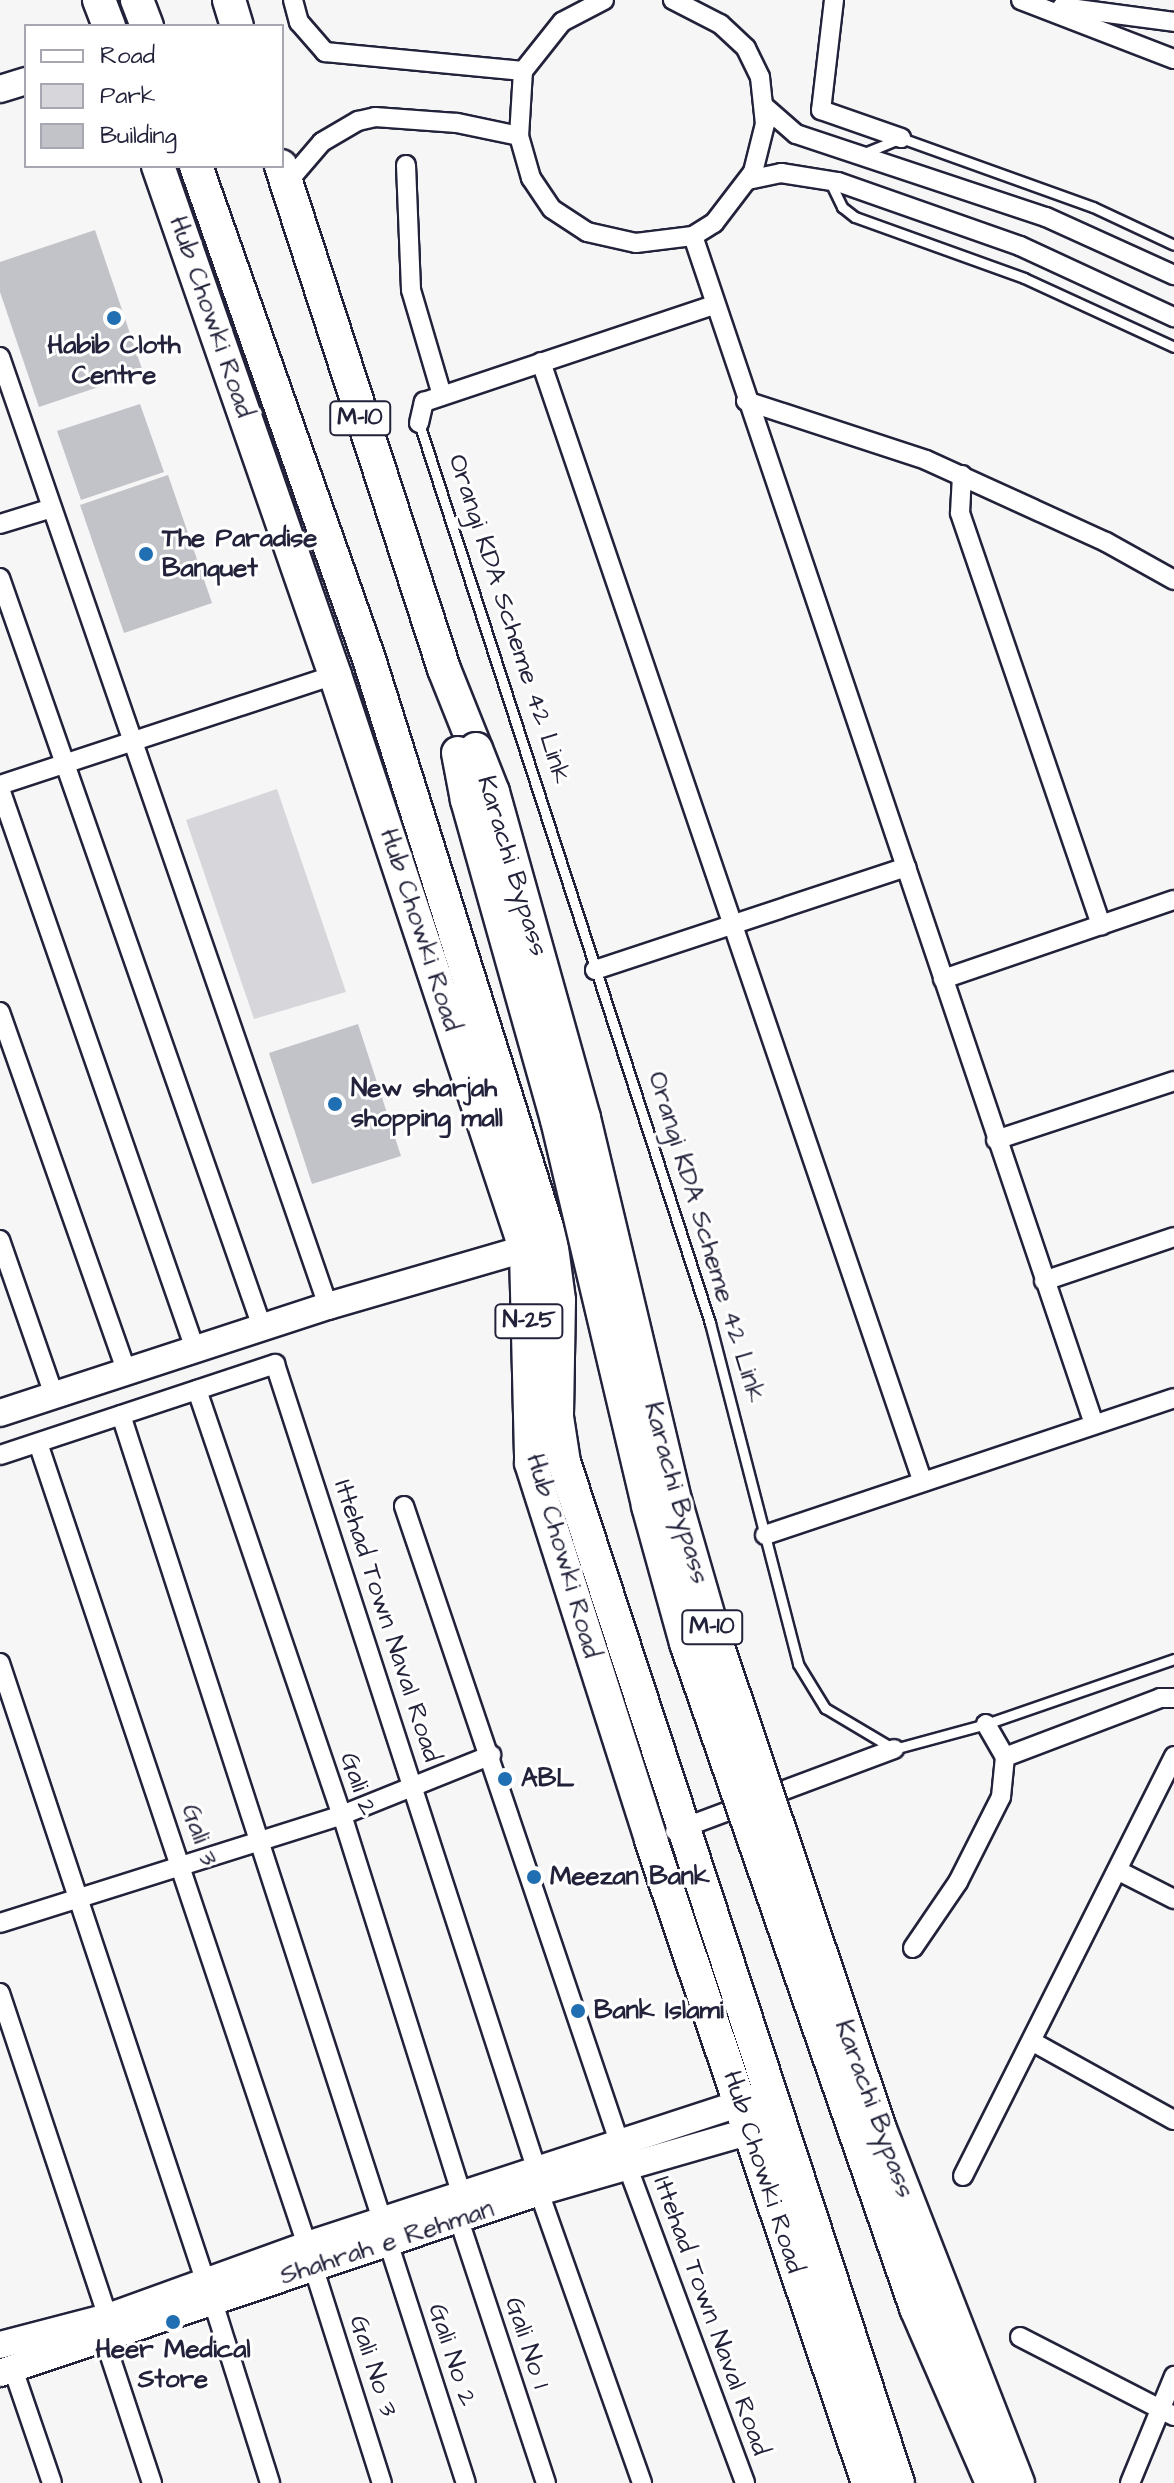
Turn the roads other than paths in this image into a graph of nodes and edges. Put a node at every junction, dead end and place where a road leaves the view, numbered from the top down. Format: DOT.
graph roads {
  1 [pos="99,0"];
  2 [pos="137,0"];
  3 [pos="229,0"];
  4 [pos="293,0"];
  5 [pos="604,0"];
  6 [pos="673,0"];
  7 [pos="834,0"];
  8 [pos="1023,1"];
  9 [pos="1174,22"];
  10 [pos="108,24"];
  11 [pos="146,24"];
  12 [pos="236,24"];
  13 [pos="1174,59"];
  14 [pos="523,71"];
  15 [pos="24,82"];
  16 [pos="0,89"];
  17 [pos="765,107"];
  18 [pos="519,136"];
  19 [pos="901,138"];
  20 [pos="862,154"];
  21 [pos="406,165"];
  22 [pos="159,168"];
  23 [pos="197,168"];
  24 [pos="284,175"];
  25 [pos="748,180"];
  26 [pos="830,181"];
  27 [pos="693,236"];
  28 [pos="1174,245"];
  29 [pos="1174,275"];
  30 [pos="714,305"];
  31 [pos="1174,317"];
  32 [pos="1174,347"];
  33 [pos="0,357"];
  34 [pos="541,362"];
  35 [pos="442,395"];
  36 [pos="746,401"];
  37 [pos="419,423"];
  38 [pos="962,475"];
  39 [pos="52,508"];
  40 [pos="0,524"];
  41 [pos="0,578"];
  42 [pos="1174,580"];
  43 [pos="335,675"];
  44 [pos="133,743"];
  45 [pos="467,751"];
  46 [pos="62,765"];
  47 [pos="0,787"];
  48 [pos="906,867"];
  49 [pos="1174,900"];
  50 [pos="731,925"];
  51 [pos="1101,926"];
  52 [pos="595,970"];
  53 [pos="943,979"];
  54 [pos="0,1012"];
  55 [pos="1174,1081"];
  56 [pos="996,1140"];
  57 [pos="1174,1237"];
  58 [pos="0,1240"];
  59 [pos="538,1245"];
  60 [pos="1044,1281"];
  61 [pos="328,1306"];
  62 [pos="262,1327"];
  63 [pos="195,1349"];
  64 [pos="127,1372"];
  65 [pos="197,1390"];
  66 [pos="54,1395"];
  67 [pos="1174,1398"];
  68 [pos="0,1413"];
  69 [pos="121,1415"];
  70 [pos="1094,1424"];
  71 [pos="38,1443"];
  72 [pos="0,1455"];
  73 [pos="922,1480"];
  74 [pos="404,1506"];
  75 [pos="765,1535"];
  76 [pos="1174,1659"];
  77 [pos="0,1663"];
  78 [pos="1174,1698"];
  79 [pos="986,1724"];
  80 [pos="894,1749"];
  81 [pos="491,1755"];
  82 [pos="1174,1756"];
  83 [pos="1005,1757"];
  84 [pos="413,1783"];
  85 [pos="342,1815"];
  86 [pos="683,1828"];
  87 [pos="651,1840"];
  88 [pos="262,1841"];
  89 [pos="183,1866"];
  90 [pos="1119,1871"];
  91 [pos="78,1898"];
  92 [pos="1174,1899"];
  93 [pos="0,1923"];
  94 [pos="913,1948"];
  95 [pos="0,1993"];
  96 [pos="1033,2042"];
  97 [pos="759,2113"];
  98 [pos="1174,2120"];
  99 [pos="619,2142"];
  100 [pos="628,2168"];
  101 [pos="963,2176"];
  102 [pos="538,2181"];
  103 [pos="461,2208"];
  104 [pos="385,2232"];
  105 [pos="310,2255"];
  106 [pos="209,2293"];
  107 [pos="106,2329"];
  108 [pos="1020,2337"];
  109 [pos="0,2344"];
  110 [pos="6,2371"];
  111 [pos="1174,2376"];
  112 [pos="1167,2412"];
  113 [pos="52,2483"];
  114 [pos="152,2483"];
  115 [pos="270,2483"];
  116 [pos="382,2483"];
  117 [pos="466,2483"];
  118 [pos="546,2483"];
  119 [pos="642,2483"];
  120 [pos="745,2483"];
  121 [pos="868,2483"];
  122 [pos="898,2483"];
  123 [pos="992,2483"];
  124 [pos="1018,2483"];
  125 [pos="1130,2483"];
  1 -- 10 [label="highway"];
  2 -- 11 [label="highway"];
  3 -- 12 [label="highway"];
  4 -- 14 [label="street"];
  5 -- 14 [label="street"];
  6 -- 17 [label="street"];
  7 -- 19 [label="street"];
  8 -- 9 [label="street"];
  8 -- 13 [label="street"];
  14 -- 18 [label="street"];
  15 -- 16 [label="main road"];
  17 -- 20 [label="street"];
  17 -- 25 [label="street"];
  18 -- 24 [label="street"];
  18 -- 27 [label="street"];
  19 -- 20 [label="lane"];
  19 -- 28 [label="lane"];
  20 -- 29 [label="street"];
  21 -- 35 [label="street"];
  22 -- 43 [label="highway, Hub Chowki Road / N-25"];
  23 -- 59 [label="highway"];
  24 -- 45 [label="highway, Karachi Bypass / M-10"];
  25 -- 26 [label="street"];
  25 -- 27 [label="street"];
  26 -- 31 [label="street"];
  26 -- 32 [label="lane"];
  27 -- 30 [label="street"];
  30 -- 34 [label="street"];
  30 -- 36 [label="street"];
  33 -- 39 [label="street"];
  34 -- 35 [label="street"];
  34 -- 50 [label="street"];
  35 -- 37 [label="street"];
  36 -- 38 [label="street"];
  36 -- 48 [label="street"];
  37 -- 52 [label="lane, Orangi KDA Scheme 42 Link"];
  38 -- 42 [label="street"];
  38 -- 51 [label="street"];
  39 -- 40 [label="street"];
  39 -- 44 [label="street"];
  41 -- 46 [label="street"];
  43 -- 44 [label="street"];
  43 -- 59 [label="highway, Hub Chowki Road / N-25"];
  44 -- 46 [label="street"];
  44 -- 61 [label="street"];
  45 -- 123 [label="highway, Karachi Bypass / M-10, bridge"];
  45 -- 124 [label="highway, Karachi Bypass / M-10, bridge"];
  46 -- 47 [label="street"];
  46 -- 62 [label="street"];
  47 -- 63 [label="street"];
  48 -- 50 [label="street"];
  48 -- 53 [label="street"];
  49 -- 51 [label="street"];
  50 -- 52 [label="street"];
  50 -- 73 [label="street"];
  51 -- 53 [label="street"];
  52 -- 75 [label="lane, Orangi KDA Scheme 42 Link"];
  53 -- 56 [label="street"];
  54 -- 64 [label="street"];
  55 -- 56 [label="street"];
  56 -- 60 [label="street"];
  57 -- 60 [label="street"];
  58 -- 66 [label="street"];
  59 -- 61 [label="main road"];
  59 -- 86 [label="highway"];
  59 -- 87 [label="highway, Hub Chowki Road / N-25"];
  60 -- 70 [label="street"];
  61 -- 62 [label="main road"];
  62 -- 63 [label="main road"];
  63 -- 64 [label="main road"];
  64 -- 66 [label="main road"];
  65 -- 69 [label="street, Ittehad Town Naval Road"];
  65 -- 84 [label="street, Ittehad Town Naval Road"];
  65 -- 85 [label="street, Gali 2"];
  66 -- 68 [label="main road"];
  67 -- 70 [label="street"];
  69 -- 71 [label="street, Ittehad Town Naval Road"];
  69 -- 88 [label="street"];
  70 -- 73 [label="street"];
  71 -- 72 [label="street, Ittehad Town Naval Road"];
  71 -- 89 [label="street, Gali 3"];
  73 -- 75 [label="street"];
  74 -- 81 [label="street, Ittehad Town Naval Road"];
  75 -- 80 [label="lane, Orangi KDA Scheme 42 Link"];
  76 -- 79 [label="lane"];
  77 -- 91 [label="street"];
  78 -- 83 [label="street"];
  79 -- 80 [label="lane"];
  79 -- 83 [label="street"];
  80 -- 86 [label="street"];
  81 -- 84 [label="street"];
  81 -- 99 [label="street, Ittehad Town Naval Road"];
  82 -- 90 [label="street"];
  83 -- 94 [label="street"];
  84 -- 85 [label="street"];
  84 -- 102 [label="street, Ittehad Town Naval Road"];
  85 -- 88 [label="street"];
  85 -- 103 [label="street, Gali 2"];
  86 -- 87 [label="street"];
  86 -- 97 [label="highway"];
  87 -- 97 [label="highway, Hub Chowki Road / N-25"];
  88 -- 89 [label="street"];
  88 -- 104 [label="street"];
  89 -- 91 [label="street"];
  89 -- 105 [label="street, Gali 3"];
  90 -- 92 [label="street"];
  90 -- 96 [label="street"];
  91 -- 93 [label="street"];
  91 -- 106 [label="street"];
  95 -- 107 [label="street"];
  96 -- 98 [label="street"];
  96 -- 101 [label="street"];
  97 -- 99 [label="main road, Shahrah e Rehman"];
  97 -- 100 [label="main road, Shahrah e Rehman"];
  97 -- 121 [label="highway, Hub Chowki Road / N-25"];
  97 -- 122 [label="highway"];
  99 -- 100 [label="street, Ittehad Town Naval Road"];
  99 -- 102 [label="main road, Shahrah e Rehman"];
  100 -- 102 [label="main road, Shahrah e Rehman"];
  100 -- 120 [label="street, Ittehad Town Naval Road"];
  102 -- 103 [label="main road, Shahrah e Rehman"];
  102 -- 119 [label="street, Ittehad Town Naval Road"];
  103 -- 104 [label="main road, Shahrah e Rehman"];
  103 -- 118 [label="street, Gali No 1"];
  104 -- 105 [label="main road, Shahrah e Rehman"];
  104 -- 117 [label="street, Gali No 2"];
  105 -- 106 [label="main road, Shahrah e Rehman"];
  105 -- 116 [label="street, Gali No 3"];
  106 -- 107 [label="main road, Shahrah e Rehman"];
  106 -- 115 [label="street"];
  107 -- 109 [label="main road, Shahrah e Rehman"];
  107 -- 110 [label="main road, Shahrah e Rehman"];
  107 -- 114 [label="street"];
  108 -- 112 [label="street"];
  110 -- 113 [label="street"];
  111 -- 112 [label="street"];
  112 -- 125 [label="street"];
}
